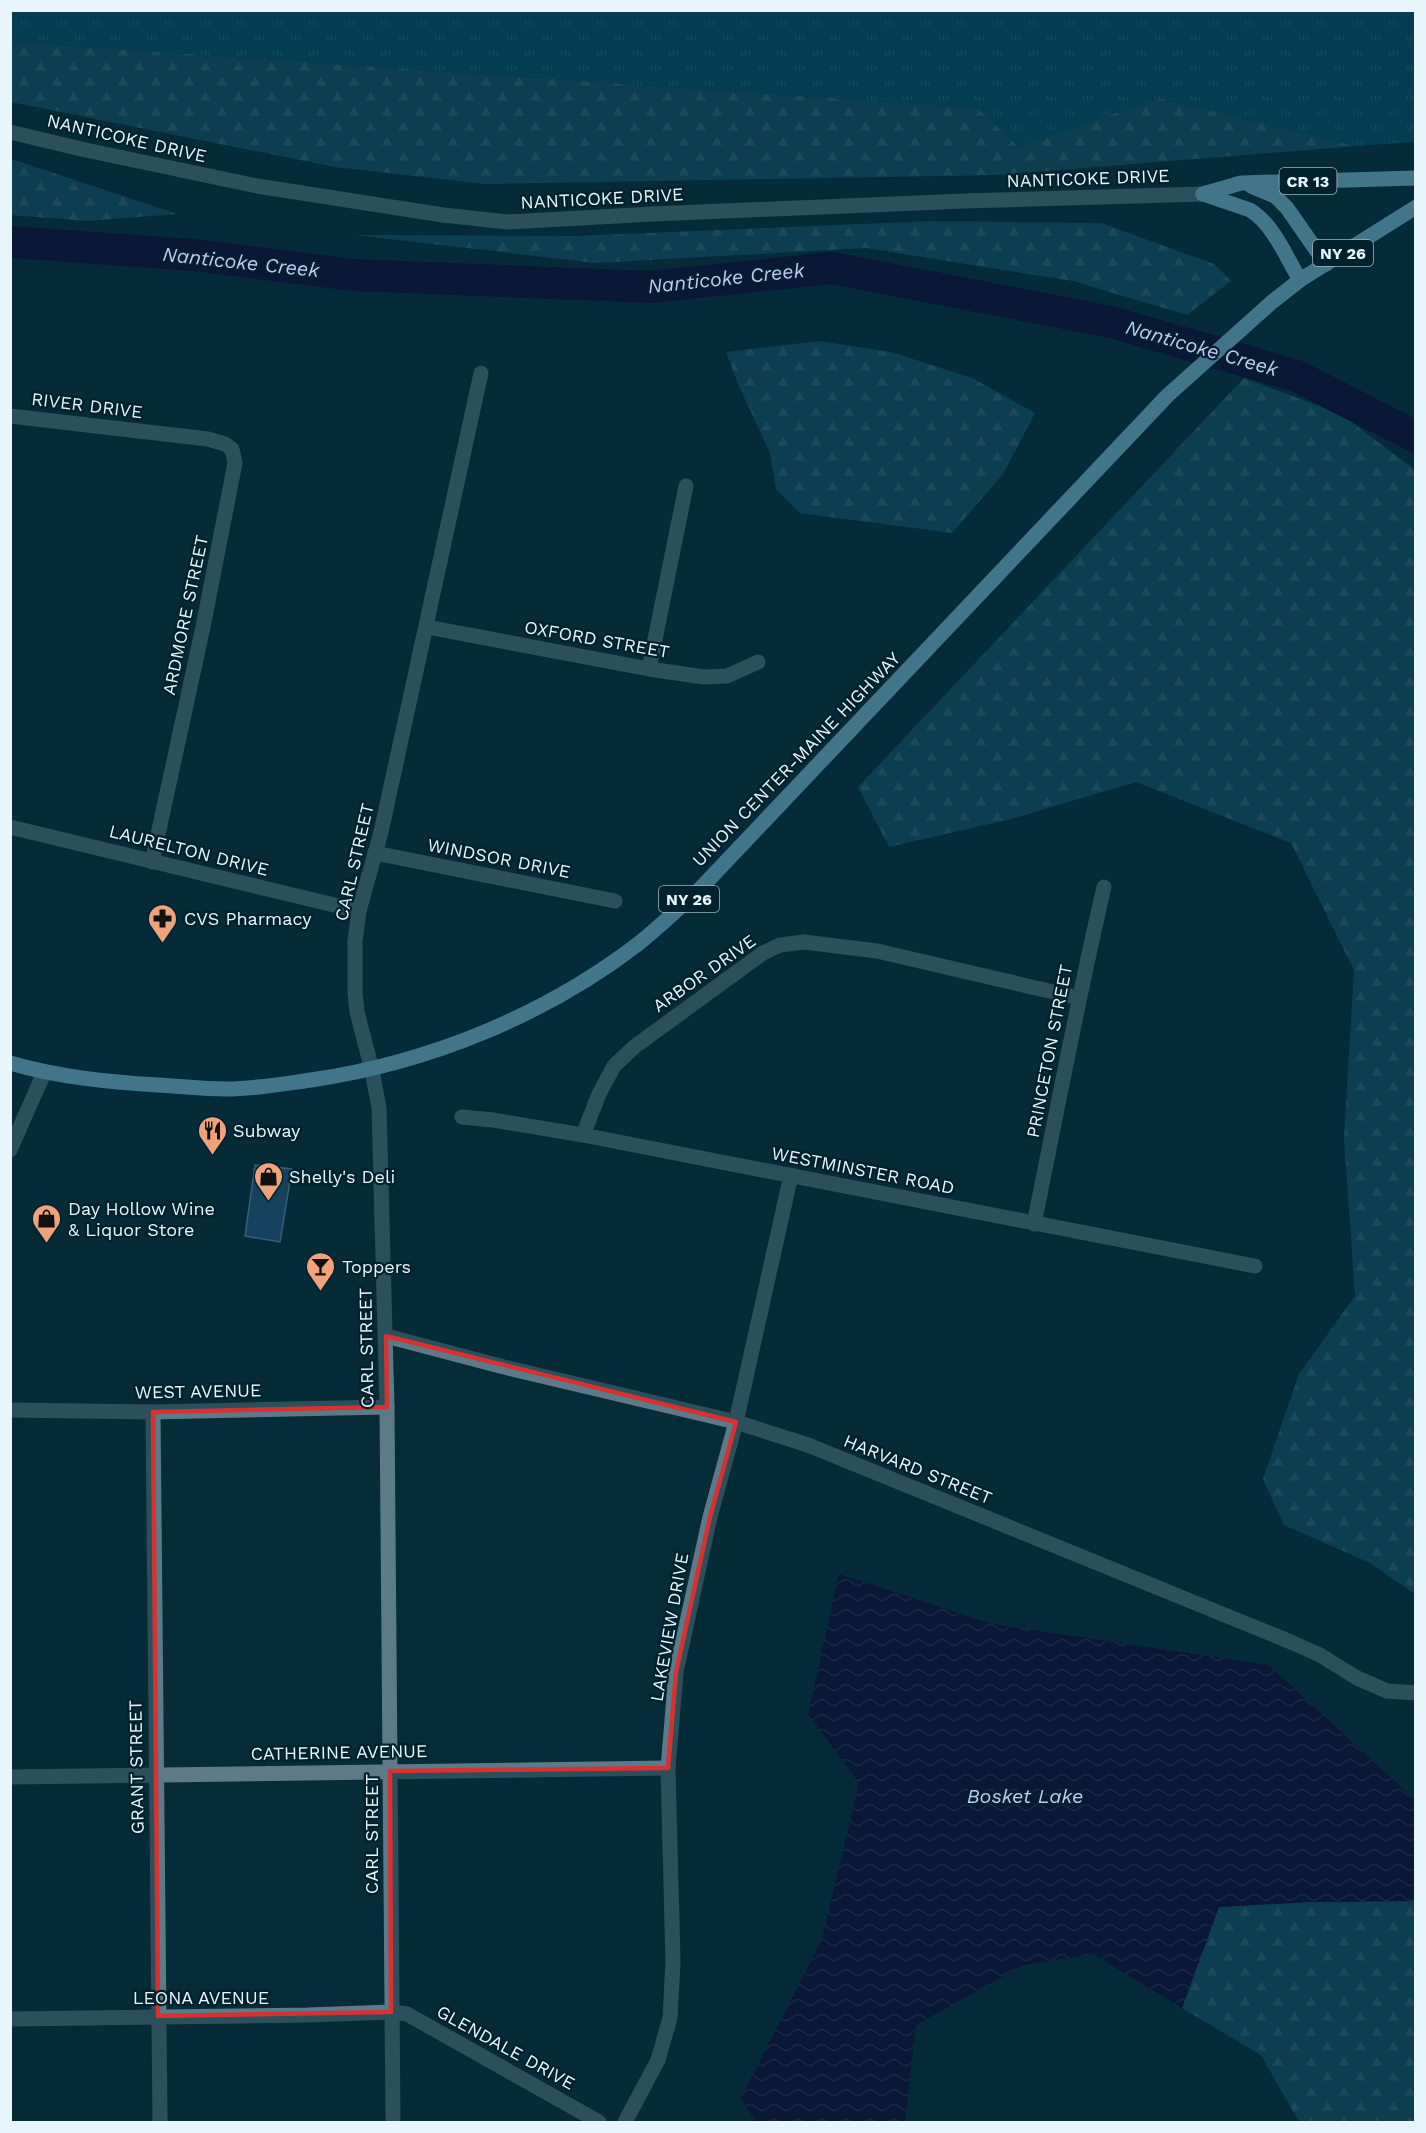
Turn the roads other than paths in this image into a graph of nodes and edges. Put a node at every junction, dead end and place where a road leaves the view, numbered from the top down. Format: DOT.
graph roads {
  1 [pos="10,132"];
  2 [pos="1416,178"];
  3 [pos="1241,183"];
  4 [pos="1203,194"];
  5 [pos="1416,207"];
  6 [pos="1326,264"];
  7 [pos="1300,280"];
  8 [pos="481,373"];
  9 [pos="10,416"];
  10 [pos="159,433"];
  11 [pos="686,486"];
  12 [pos="427,627"];
  13 [pos="758,662"];
  14 [pos="649,669"];
  15 [pos="10,827"];
  16 [pos="375,853"];
  17 [pos="152,862"];
  18 [pos="1104,886"];
  19 [pos="615,901"];
  20 [pos="359,911"];
  21 [pos="1078,998"];
  22 [pos="10,1063"];
  23 [pos="372,1070"];
  24 [pos="44,1073"];
  25 [pos="462,1117"];
  26 [pos="583,1135"];
  27 [pos="10,1150"];
  28 [pos="791,1175"];
  29 [pos="1034,1224"];
  30 [pos="1255,1266"];
  31 [pos="386,1336"];
  32 [pos="387,1407"];
  33 [pos="10,1410"];
  34 [pos="153,1412"];
  35 [pos="736,1422"];
  36 [pos="1416,1693"];
  37 [pos="668,1768"];
  38 [pos="390,1771"];
  39 [pos="155,1773"];
  40 [pos="10,1776"];
  41 [pos="391,2012"];
  42 [pos="158,2016"];
  43 [pos="10,2019"];
  44 [pos="159,2122"];
  45 [pos="393,2122"];
  46 [pos="599,2122"];
  47 [pos="625,2122"];
  1 -- 4 [label="street, NANTICOKE DRIVE / CR 13"];
  2 -- 3 [label="main road, CR 13"];
  3 -- 4 [label="main road, CR 13"];
  3 -- 6 [label="main road, CR 13"];
  4 -- 7 [label="main road, CR 13"];
  5 -- 6 [label="main road, UNION CENTER-MAINE HIGHWAY / NY 26"];
  6 -- 7 [label="main road, UNION CENTER-MAINE HIGHWAY / NY 26"];
  7 -- 23 [label="main road, UNION CENTER-MAINE HIGHWAY / NY 26"];
  8 -- 12 [label="street, CARL STREET"];
  9 -- 10 [label="street, RIVER DRIVE"];
  10 -- 17 [label="street, ARDMORE STREET"];
  11 -- 14 [label="street"];
  12 -- 14 [label="street, OXFORD STREET"];
  12 -- 16 [label="street, CARL STREET"];
  13 -- 14 [label="street, OXFORD STREET"];
  15 -- 17 [label="street, LAURELTON DRIVE"];
  16 -- 19 [label="street, WINDSOR DRIVE"];
  16 -- 20 [label="street, CARL STREET"];
  17 -- 20 [label="street, LAURELTON DRIVE"];
  18 -- 21 [label="street, PRINCETON STREET"];
  20 -- 23 [label="street, CARL STREET"];
  21 -- 26 [label="street, ARBOR DRIVE"];
  21 -- 29 [label="street, PRINCETON STREET"];
  22 -- 24 [label="main road, UNION CENTER-MAINE HIGHWAY / NY 26"];
  23 -- 24 [label="main road, UNION CENTER-MAINE HIGHWAY / NY 26"];
  23 -- 31 [label="street, CARL STREET"];
  24 -- 27 [label="street"];
  25 -- 26 [label="street, WESTMINSTER ROAD"];
  26 -- 28 [label="street, WESTMINSTER ROAD"];
  28 -- 29 [label="street, WESTMINSTER ROAD"];
  28 -- 35 [label="street, LAKEVIEW DRIVE"];
  29 -- 30 [label="street, WESTMINSTER ROAD"];
  31 -- 32 [label="street, CARL STREET"];
  31 -- 35 [label="street, HARVARD STREET"];
  32 -- 34 [label="street, WEST AVENUE"];
  32 -- 38 [label="street, CARL STREET"];
  33 -- 34 [label="street, WEST AVENUE"];
  34 -- 39 [label="street, GRANT STREET"];
  35 -- 36 [label="street, HARVARD STREET"];
  35 -- 37 [label="street, LAKEVIEW DRIVE"];
  37 -- 38 [label="street, CATHERINE AVENUE"];
  37 -- 47 [label="street, LAKEVIEW DRIVE"];
  38 -- 39 [label="street, CATHERINE AVENUE"];
  38 -- 41 [label="street, CARL STREET"];
  39 -- 40 [label="street, CATHERINE AVENUE"];
  39 -- 42 [label="street, GRANT STREET"];
  41 -- 42 [label="street, LEONA AVENUE"];
  41 -- 45 [label="street, CARL STREET"];
  41 -- 46 [label="street, GLENDALE DRIVE"];
  42 -- 43 [label="street, LEONA AVENUE"];
  42 -- 44 [label="street, GRANT STREET"];
}
